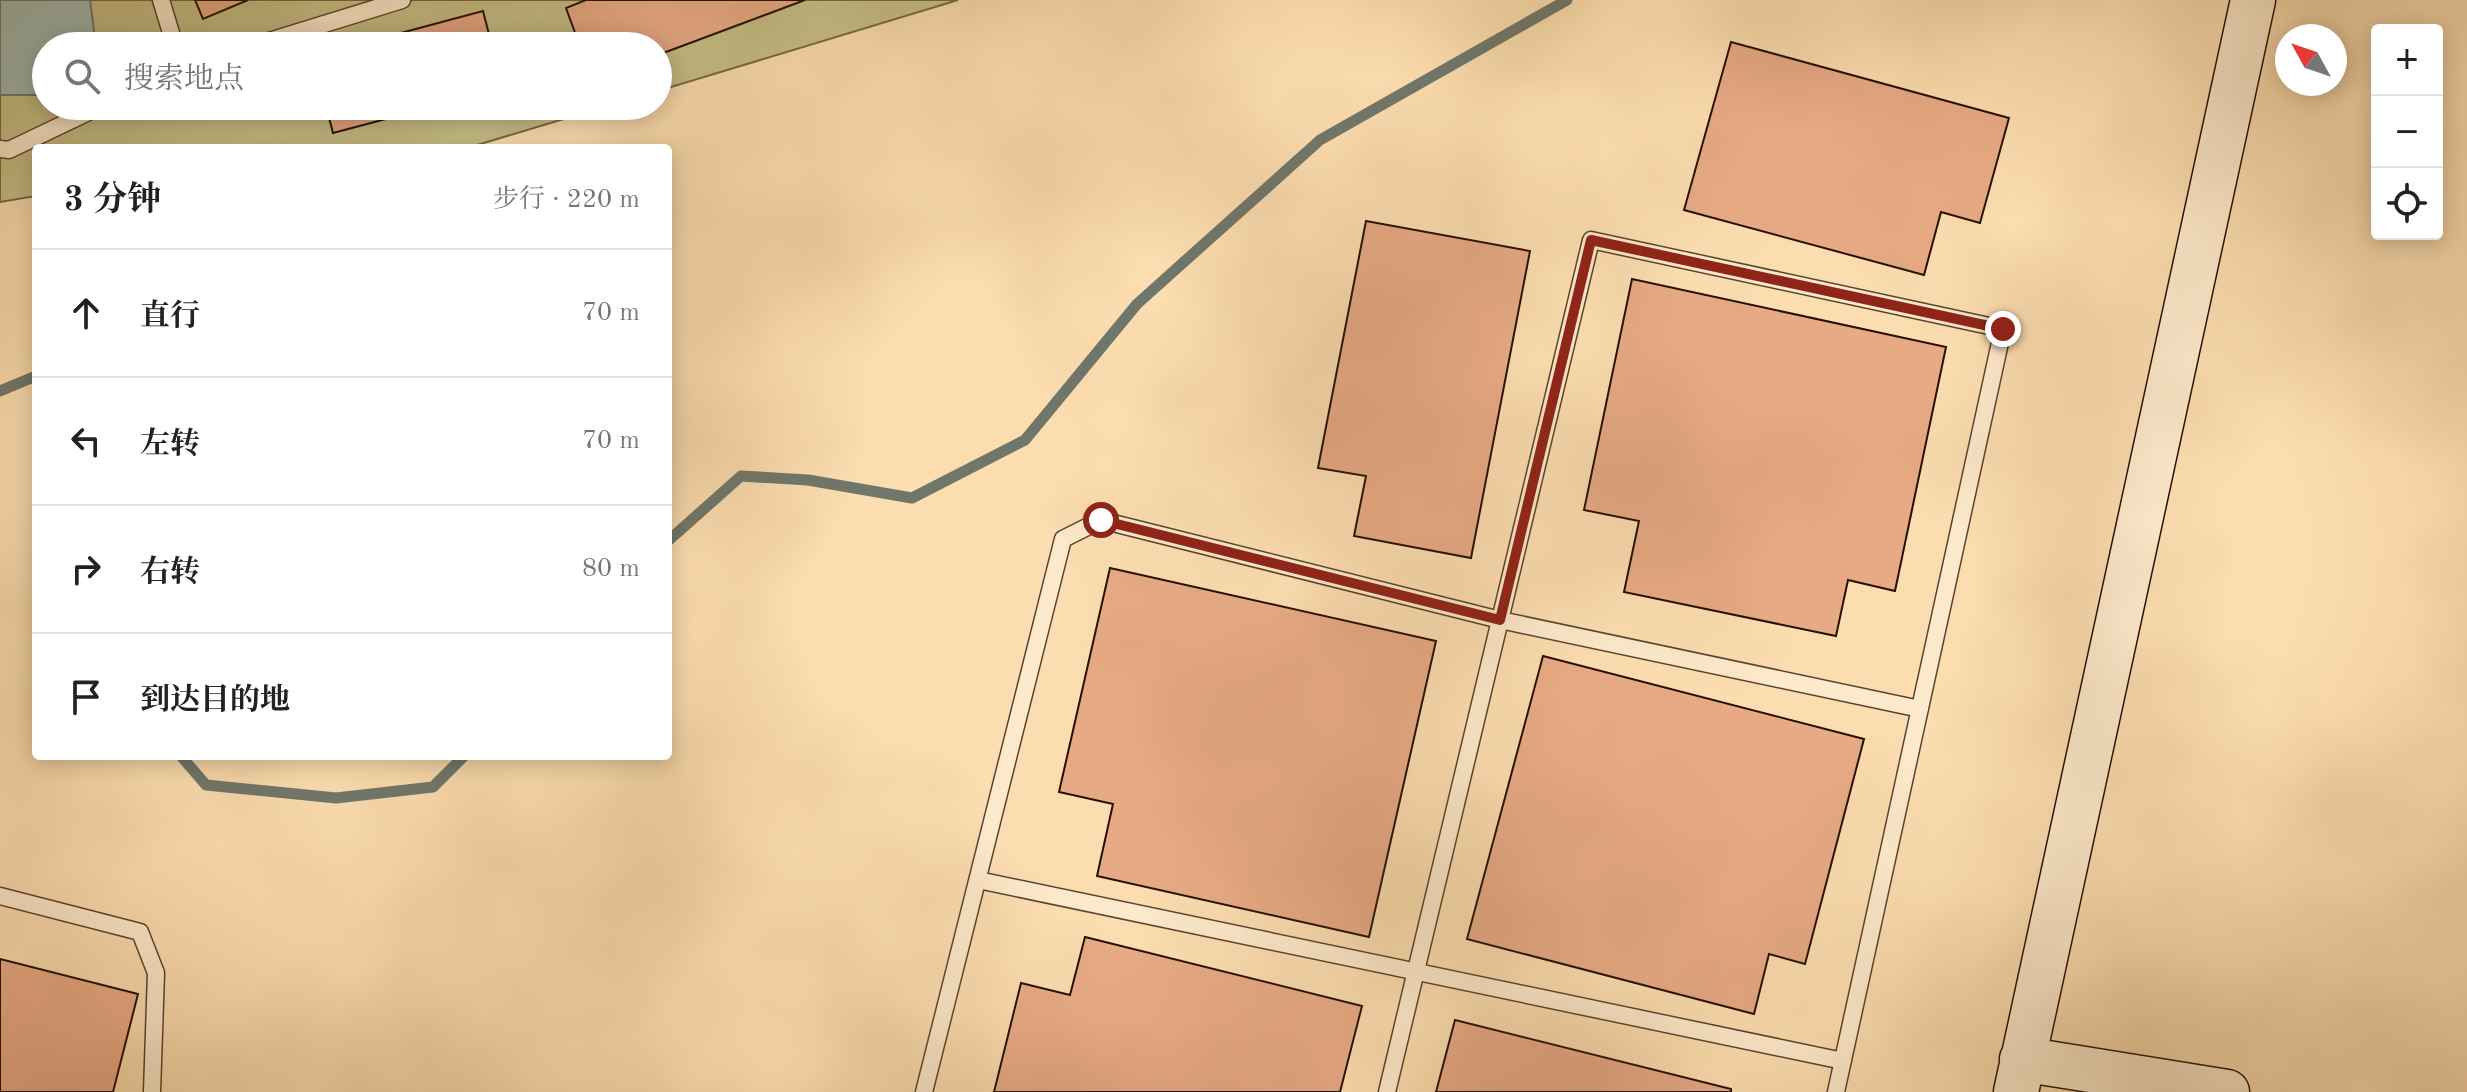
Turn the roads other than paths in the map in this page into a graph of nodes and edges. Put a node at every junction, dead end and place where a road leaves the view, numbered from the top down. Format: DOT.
graph roads {
  1 [pos="161,0"];
  2 [pos="402,0"];
  3 [pos="2253,0"];
  4 [pos="171,32"];
  5 [pos="298,32"];
  6 [pos="72,120"];
  7 [pos="0,149"];
  8 [pos="1500,620"];
  9 [pos="1920,709"];
  10 [pos="978,880"];
  11 [pos="0,896"];
  12 [pos="1416,972"];
  13 [pos="1843,1061"];
  14 [pos="2019,1075"];
  15 [pos="152,1092"];
  16 [pos="924,1092"];
  17 [pos="1387,1092"];
  18 [pos="1836,1092"];
  19 [pos="2227,1092"];
  1 -- 4 [label="lane"];
  2 -- 5 [label="lane"];
  3 -- 14 [label="street"];
  6 -- 7 [label="lane"];
  8 -- 9 [label="lane"];
  8 -- 9 [label="lane"];
  8 -- 10 [label="lane"];
  8 -- 12 [label="lane"];
  9 -- 13 [label="lane"];
  10 -- 12 [label="lane"];
  10 -- 16 [label="lane"];
  11 -- 15 [label="lane"];
  12 -- 13 [label="lane"];
  12 -- 17 [label="lane"];
  13 -- 18 [label="lane"];
  14 -- 19 [label="street"];
}
